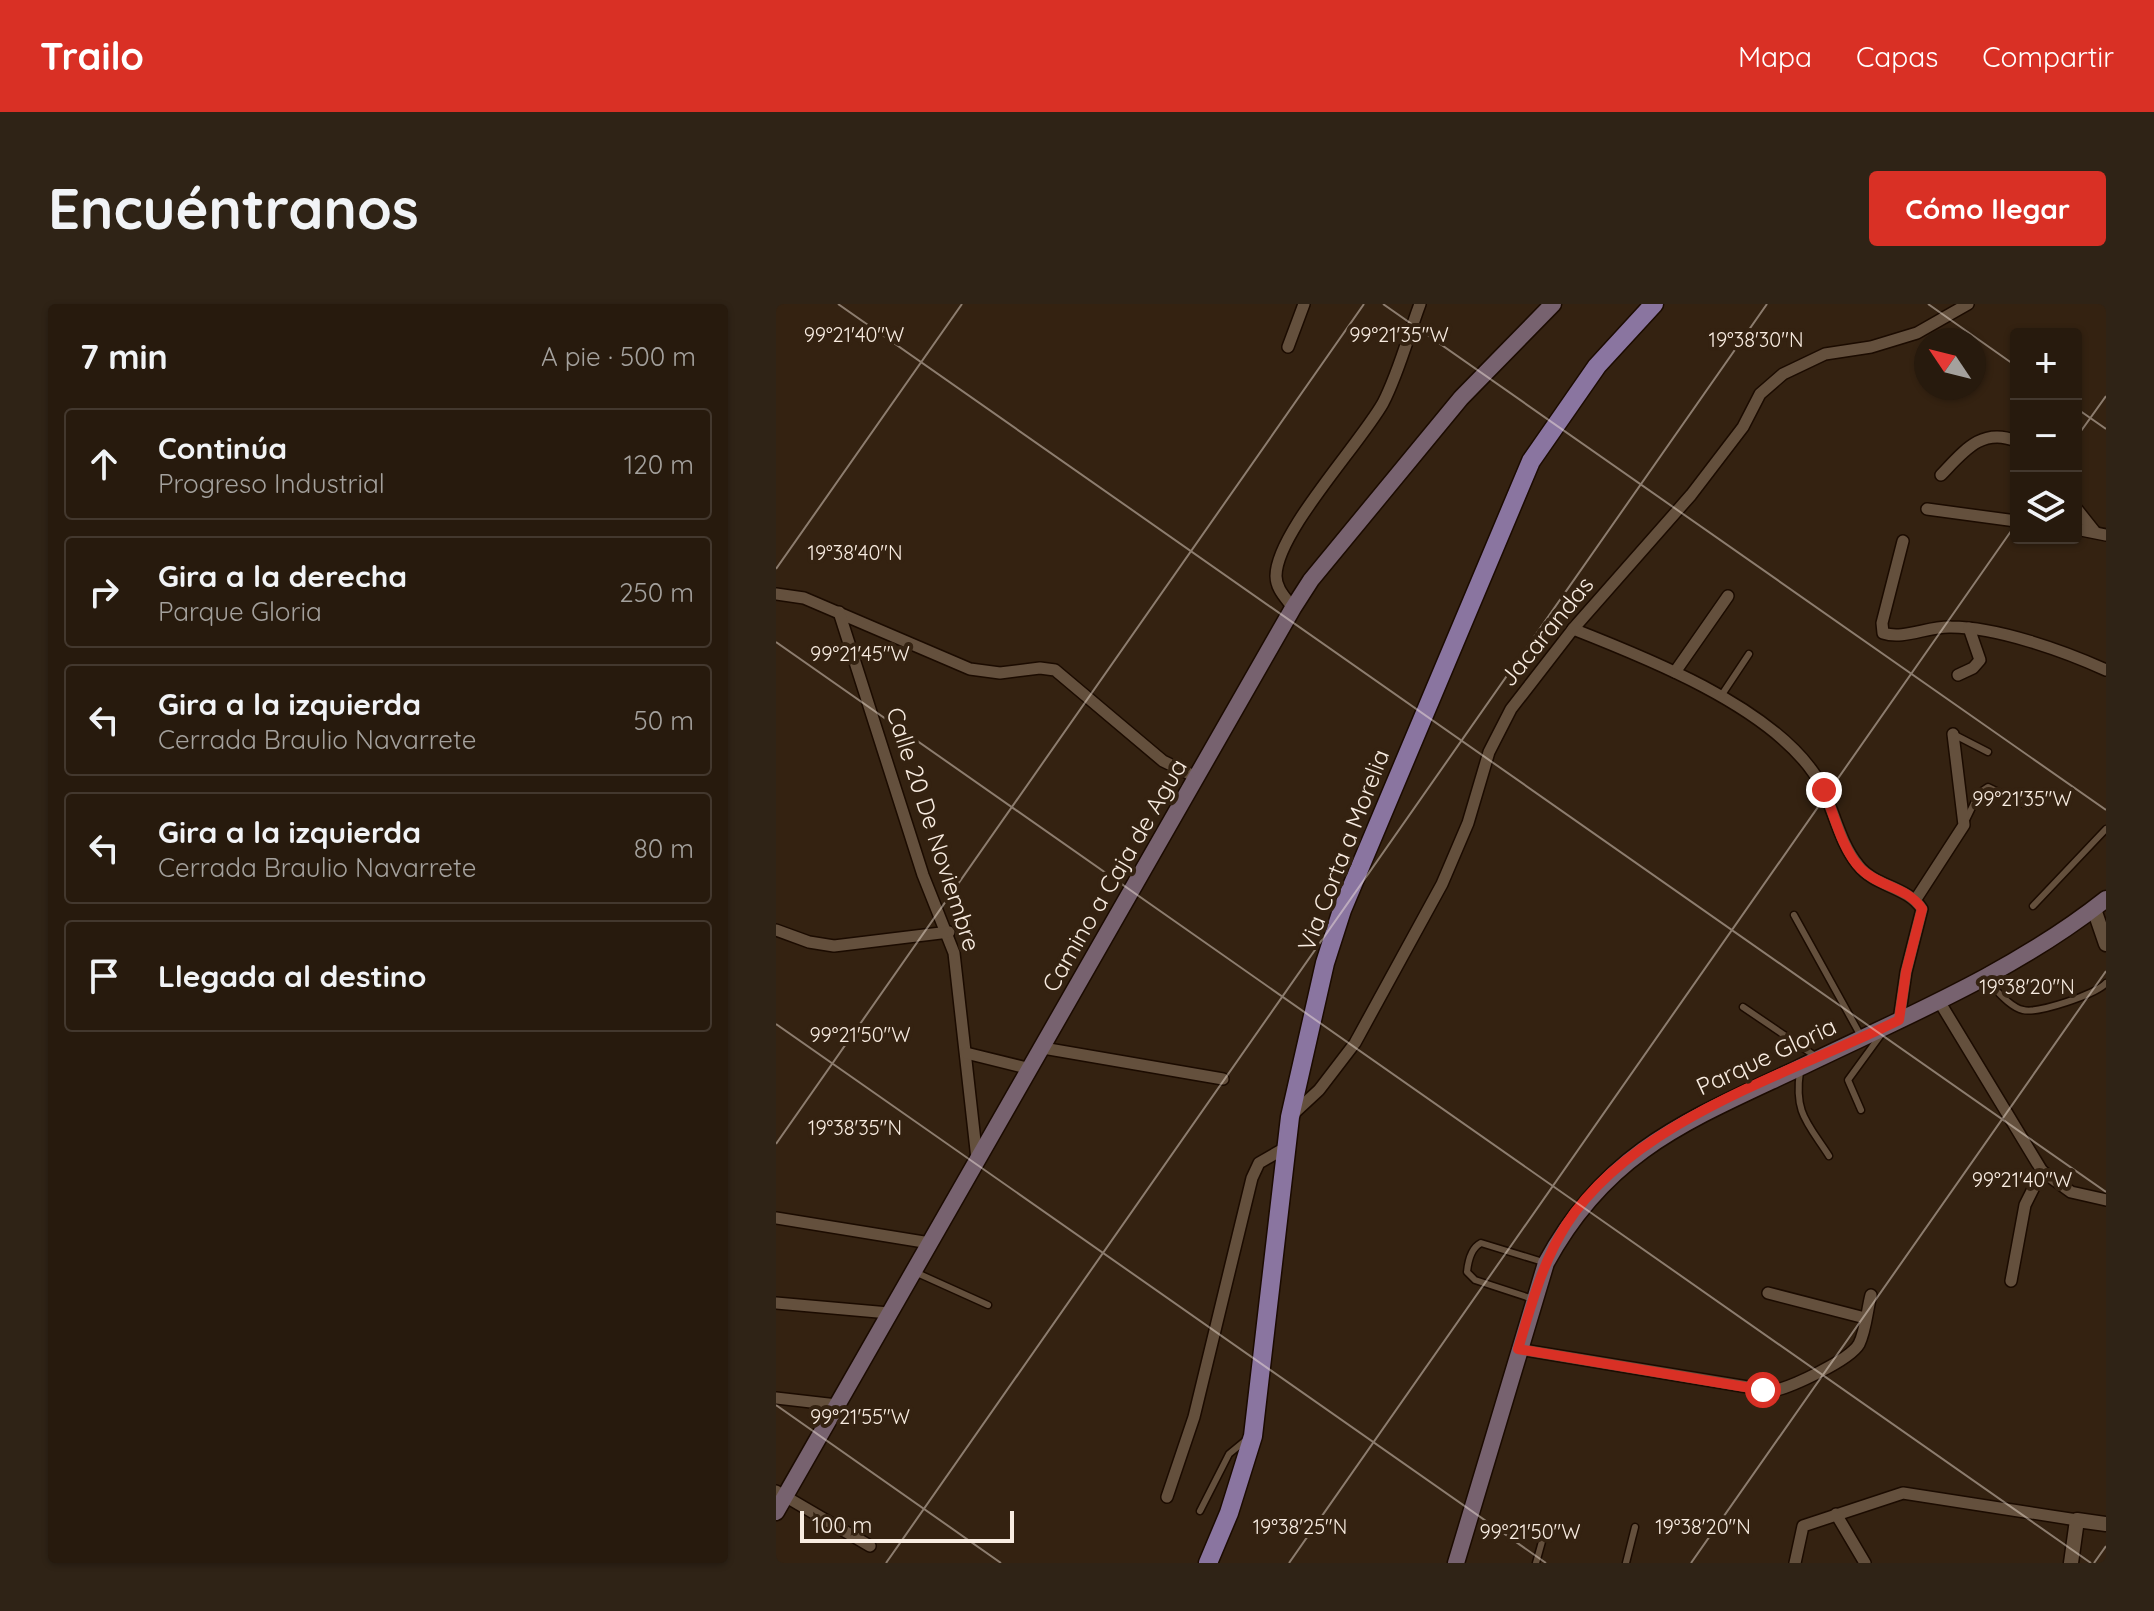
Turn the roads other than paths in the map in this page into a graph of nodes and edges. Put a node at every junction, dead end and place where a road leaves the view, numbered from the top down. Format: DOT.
graph roads {
  1 [pos="1304,304"];
  2 [pos="1420,304"];
  3 [pos="1654,304"];
  4 [pos="1968,304"];
  5 [pos="1551,305"];
  6 [pos="1288,347"];
  7 [pos="2010,438"];
  8 [pos="1941,475"];
  9 [pos="1927,509"];
  10 [pos="2082,514"];
  11 [pos="2010,520"];
  12 [pos="2101,533"];
  13 [pos="1903,541"];
  14 [pos="776,594"];
  15 [pos="1728,596"];
  16 [pos="1293,608"];
  17 [pos="839,612"];
  18 [pos="1969,628"];
  19 [pos="1573,629"];
  20 [pos="1749,654"];
  21 [pos="2106,670"];
  22 [pos="1675,672"];
  23 [pos="1958,675"];
  24 [pos="1721,696"];
  25 [pos="1953,734"];
  26 [pos="1988,752"];
  27 [pos="1198,778"];
  28 [pos="2023,804"];
  29 [pos="1964,825"];
  30 [pos="2106,829"];
  31 [pos="1916,899"];
  32 [pos="2100,904"];
  33 [pos="2033,906"];
  34 [pos="1794,915"];
  35 [pos="776,930"];
  36 [pos="949,932"];
  37 [pos="2106,944"];
  38 [pos="1984,978"];
  39 [pos="2106,983"];
  40 [pos="1939,1001"];
  41 [pos="1743,1007"];
  42 [pos="1892,1024"];
  43 [pos="1862,1038"];
  44 [pos="1043,1048"];
  45 [pos="966,1053"];
  46 [pos="1818,1058"];
  47 [pos="1801,1067"];
  48 [pos="1031,1069"];
  49 [pos="1223,1079"];
  50 [pos="1861,1110"];
  51 [pos="1290,1117"];
  52 [pos="1285,1148"];
  53 [pos="1829,1156"];
  54 [pos="977,1159"];
  55 [pos="2042,1171"];
  56 [pos="2106,1200"];
  57 [pos="776,1218"];
  58 [pos="930,1243"];
  59 [pos="1546,1263"];
  60 [pos="913,1271"];
  61 [pos="2011,1281"];
  62 [pos="1768,1293"];
  63 [pos="1871,1295"];
  64 [pos="1533,1299"];
  65 [pos="776,1303"];
  66 [pos="988,1305"];
  67 [pos="889,1313"];
  68 [pos="1865,1318"];
  69 [pos="1518,1349"];
  70 [pos="776,1398"];
  71 [pos="837,1405"];
  72 [pos="1253,1436"];
  73 [pos="781,1493"];
  74 [pos="1167,1497"];
  75 [pos="1200,1511"];
  76 [pos="776,1512"];
  77 [pos="1836,1514"];
  78 [pos="2077,1520"];
  79 [pos="2106,1524"];
  80 [pos="1546,1527"];
  81 [pos="1635,1527"];
  82 [pos="870,1546"];
  83 [pos="1208,1563"];
  84 [pos="1456,1563"];
  85 [pos="1536,1563"];
  86 [pos="1626,1563"];
  87 [pos="1795,1563"];
  88 [pos="1865,1563"];
  89 [pos="2071,1563"];
  1 -- 6 [label="street"];
  2 -- 16 [label="street"];
  3 -- 51 [label="main road, Via Corta a Morelia"];
  4 -- 19 [label="street, Jacarandas"];
  5 -- 16 [label="main road, Camino a Caja de Agua"];
  7 -- 8 [label="street"];
  9 -- 11 [label="street"];
  10 -- 12 [label="street"];
  13 -- 18 [label="street"];
  14 -- 17 [label="street"];
  15 -- 22 [label="street"];
  16 -- 27 [label="main road, Camino a Caja de Agua"];
  17 -- 27 [label="street"];
  17 -- 36 [label="street, Calle 20 De Noviembre"];
  18 -- 21 [label="street"];
  18 -- 23 [label="street"];
  19 -- 22 [label="street"];
  19 -- 51 [label="street, Jacarandas"];
  20 -- 24 [label="lane"];
  22 -- 24 [label="street"];
  24 -- 31 [label="street"];
  25 -- 26 [label="lane"];
  25 -- 29 [label="street"];
  27 -- 44 [label="main road, Camino a Caja de Agua"];
  28 -- 29 [label="lane"];
  29 -- 31 [label="street"];
  30 -- 33 [label="lane"];
  31 -- 42 [label="street"];
  32 -- 37 [label="street"];
  32 -- 38 [label="main road, Parque Gloria"];
  34 -- 43 [label="lane"];
  35 -- 36 [label="street"];
  36 -- 45 [label="street, Calle 20 De Noviembre"];
  38 -- 39 [label="lane"];
  38 -- 40 [label="main road, Parque Gloria"];
  40 -- 42 [label="main road, Parque Gloria"];
  40 -- 55 [label="street"];
  41 -- 46 [label="lane"];
  42 -- 43 [label="main road, Parque Gloria"];
  42 -- 50 [label="lane"];
  43 -- 46 [label="main road, Parque Gloria"];
  44 -- 48 [label="main road, Camino a Caja de Agua"];
  44 -- 49 [label="street"];
  45 -- 48 [label="street"];
  45 -- 54 [label="street, Calle 20 De Noviembre"];
  46 -- 47 [label="main road, Parque Gloria"];
  47 -- 53 [label="lane"];
  47 -- 59 [label="main road, Parque Gloria"];
  48 -- 54 [label="main road, Camino a Caja de Agua"];
  51 -- 52 [label="main road, Via Corta a Morelia"];
  52 -- 72 [label="main road, Via Corta a Morelia"];
  52 -- 74 [label="street"];
  54 -- 58 [label="main road, Camino a Caja de Agua"];
  55 -- 56 [label="street"];
  55 -- 61 [label="street"];
  57 -- 58 [label="street"];
  58 -- 60 [label="main road, Camino a Caja de Agua"];
  59 -- 64 [label="main road, Parque Gloria"];
  59 -- 64 [label="lane"];
  60 -- 66 [label="lane"];
  60 -- 67 [label="main road, Camino a Caja de Agua"];
  62 -- 68 [label="street"];
  63 -- 68 [label="street"];
  64 -- 69 [label="main road, Parque Gloria"];
  65 -- 67 [label="street"];
  67 -- 71 [label="main road, Camino a Caja de Agua"];
  68 -- 69 [label="street"];
  69 -- 84 [label="main road, Parque Gloria"];
  70 -- 71 [label="street"];
  71 -- 73 [label="main road, Camino a Caja de Agua"];
  72 -- 75 [label="lane"];
  72 -- 83 [label="main road, Via Corta a Morelia"];
  73 -- 76 [label="main road, Camino a Caja de Agua"];
  73 -- 82 [label="street"];
  77 -- 78 [label="street"];
  77 -- 87 [label="street"];
  77 -- 88 [label="street"];
  78 -- 79 [label="street"];
  78 -- 89 [label="street"];
  80 -- 85 [label="lane"];
  81 -- 86 [label="lane"];
}
